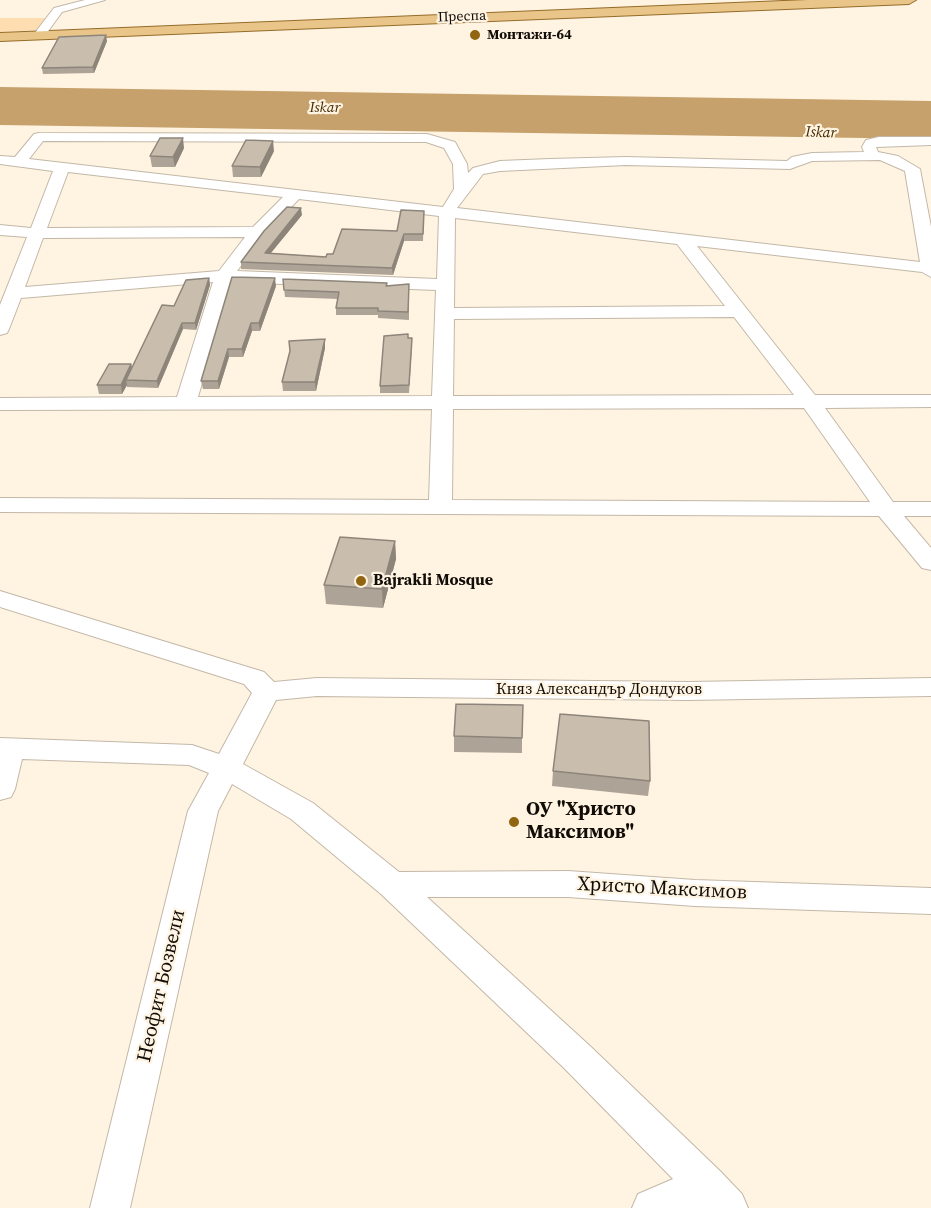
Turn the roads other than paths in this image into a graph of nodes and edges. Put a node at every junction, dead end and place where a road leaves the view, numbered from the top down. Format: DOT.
graph roads {
  1 [pos="99,0"];
  2 [pos="909,0"];
  3 [pos="40,34"];
  4 [pos="0,36"];
  5 [pos="931,141"];
  6 [pos="874,156"];
  7 [pos="0,160"];
  8 [pos="19,162"];
  9 [pos="62,168"];
  10 [pos="912,169"];
  11 [pos="931,169"];
  12 [pos="462,189"];
  13 [pos="294,195"];
  14 [pos="447,212"];
  15 [pos="0,230"];
  16 [pos="257,232"];
  17 [pos="36,233"];
  18 [pos="684,241"];
  19 [pos="0,268"];
  20 [pos="24,269"];
  21 [pos="930,269"];
  22 [pos="224,276"];
  23 [pos="446,285"];
  24 [pos="14,293"];
  25 [pos="738,311"];
  26 [pos="445,314"];
  27 [pos="2,317"];
  28 [pos="931,401"];
  29 [pos="810,402"];
  30 [pos="0,404"];
  31 [pos="442,404"];
  32 [pos="185,405"];
  33 [pos="0,505"];
  34 [pos="440,507"];
  35 [pos="931,509"];
  36 [pos="887,510"];
  37 [pos="931,563"];
  38 [pos="0,599"];
  39 [pos="931,687"];
  40 [pos="267,692"];
  41 [pos="5,748"];
  42 [pos="227,768"];
  43 [pos="0,789"];
  44 [pos="392,885"];
  45 [pos="931,901"];
  46 [pos="717,1196"];
  47 [pos="110,1208"];
  48 [pos="652,1208"];
  1 -- 3 [label="street"];
  2 -- 3 [label="main road, Преспа"];
  3 -- 4 [label="main road, Преспа"];
  5 -- 6 [label="street"];
  6 -- 10 [label="street"];
  6 -- 12 [label="street"];
  7 -- 8 [label="street"];
  8 -- 9 [label="street"];
  8 -- 12 [label="street"];
  9 -- 13 [label="street"];
  9 -- 17 [label="street"];
  10 -- 11 [label="street"];
  10 -- 21 [label="street"];
  12 -- 14 [label="street"];
  13 -- 14 [label="street"];
  13 -- 16 [label="street"];
  14 -- 18 [label="street"];
  14 -- 23 [label="street"];
  15 -- 17 [label="street"];
  16 -- 17 [label="street"];
  16 -- 22 [label="street"];
  17 -- 20 [label="street"];
  18 -- 21 [label="street"];
  18 -- 25 [label="street"];
  19 -- 20 [label="street"];
  20 -- 24 [label="street"];
  22 -- 23 [label="street"];
  22 -- 24 [label="street"];
  22 -- 32 [label="street"];
  23 -- 26 [label="street"];
  24 -- 27 [label="street"];
  25 -- 26 [label="street"];
  25 -- 29 [label="street"];
  26 -- 31 [label="street"];
  28 -- 29 [label="street"];
  29 -- 31 [label="street"];
  29 -- 36 [label="street"];
  30 -- 32 [label="street"];
  31 -- 32 [label="street"];
  31 -- 34 [label="street"];
  33 -- 34 [label="street"];
  34 -- 36 [label="street"];
  35 -- 36 [label="street"];
  36 -- 37 [label="street"];
  38 -- 40 [label="street"];
  39 -- 40 [label="street, Княз Александър Дондуков"];
  40 -- 42 [label="street, Неофит Бозвели"];
  41 -- 42 [label="street"];
  41 -- 43 [label="street"];
  42 -- 44 [label="street"];
  42 -- 47 [label="street, Неофит Бозвели"];
  44 -- 45 [label="street, Христо Максимов"];
  44 -- 46 [label="street"];
  46 -- 48 [label="street"];
}
